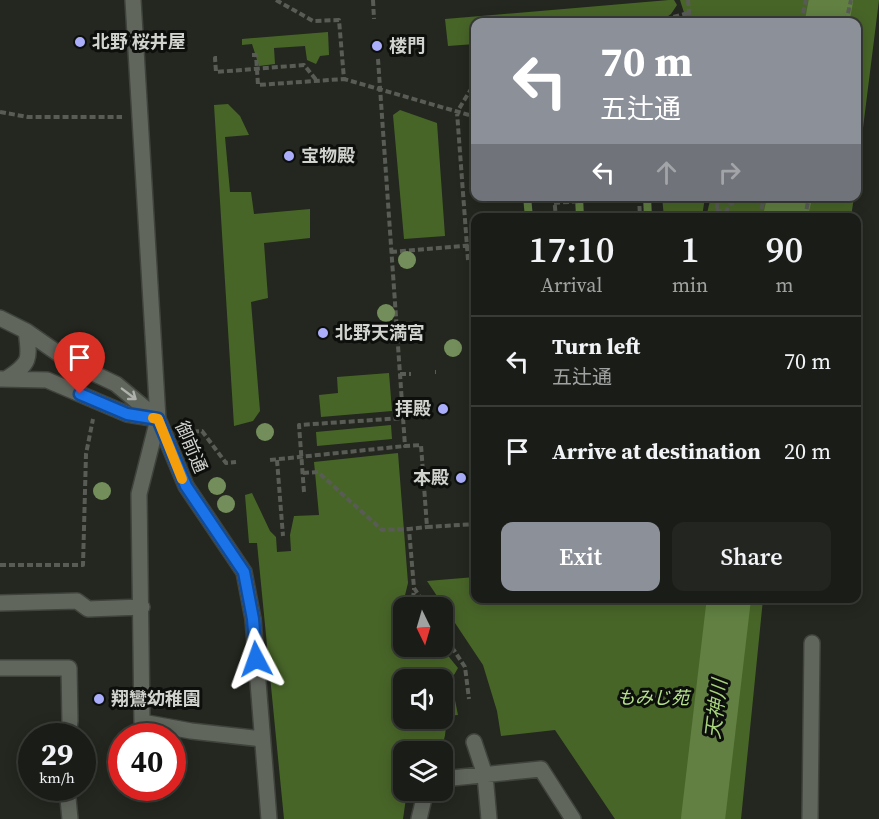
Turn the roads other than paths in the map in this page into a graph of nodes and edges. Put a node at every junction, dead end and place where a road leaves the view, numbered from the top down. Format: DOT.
graph roads {
  1 [pos="133,0"];
  2 [pos="0,318"];
  3 [pos="26,331"];
  4 [pos="3,379"];
  5 [pos="158,419"];
  6 [pos="0,603"];
  7 [pos="142,608"];
  8 [pos="812,644"];
  9 [pos="0,668"];
  10 [pos="70,723"];
  11 [pos="262,739"];
  12 [pos="474,742"];
  13 [pos="485,775"];
  14 [pos="453,778"];
  15 [pos="68,801"];
  16 [pos="423,801"];
  17 [pos="70,819"];
  18 [pos="269,819"];
  19 [pos="418,819"];
  20 [pos="489,819"];
  21 [pos="573,819"];
  22 [pos="810,819"];
  1 -- 5 [label="street, 御前通"];
  2 -- 3 [label="street"];
  3 -- 4 [label="street"];
  3 -- 5 [label="street, one-way"];
  4 -- 5 [label="street"];
  5 -- 7 [label="street"];
  5 -- 11 [label="street, 御前通"];
  6 -- 7 [label="street"];
  7 -- 11 [label="street"];
  8 -- 22 [label="street"];
  9 -- 10 [label="street"];
  11 -- 18 [label="street, 御前通"];
  12 -- 13 [label="street"];
  13 -- 14 [label="street"];
  13 -- 20 [label="street"];
  13 -- 21 [label="street"];
  15 -- 17 [label="street"];
  16 -- 19 [label="street"];
}
